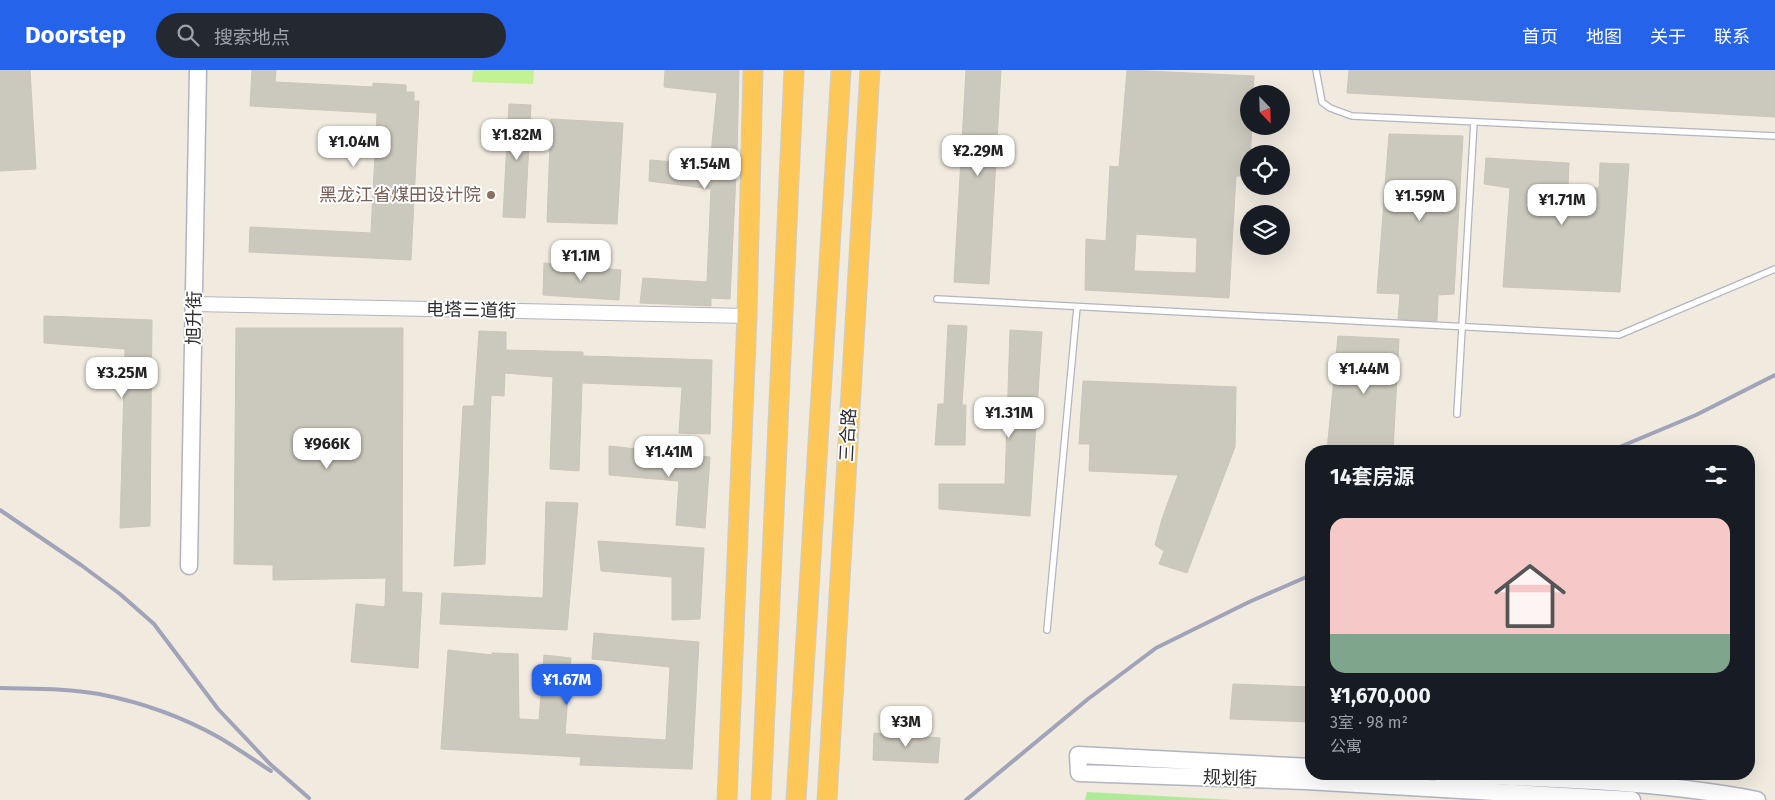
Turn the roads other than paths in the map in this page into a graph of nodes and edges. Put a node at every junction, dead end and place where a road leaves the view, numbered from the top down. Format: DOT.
graph roads {
  1 [pos="198,70"];
  2 [pos="753,70"];
  3 [pos="794,70"];
  4 [pos="841,70"];
  5 [pos="870,70"];
  6 [pos="1316,70"];
  7 [pos="1474,122"];
  8 [pos="1775,136"];
  9 [pos="1775,269"];
  10 [pos="937,299"];
  11 [pos="194,304"];
  12 [pos="1077,307"];
  13 [pos="748,316"];
  14 [pos="1462,328"];
  15 [pos="1457,414"];
  16 [pos="189,566"];
  17 [pos="1047,630"];
  18 [pos="1305,767"];
  19 [pos="1645,780"];
  20 [pos="727,800"];
  21 [pos="761,800"];
  22 [pos="796,800"];
  23 [pos="827,800"];
  24 [pos="1632,800"];
  25 [pos="1757,800"];
  1 -- 11 [label="main road, 旭升街"];
  2 -- 13 [label="highway"];
  3 -- 21 [label="highway"];
  4 -- 22 [label="highway"];
  5 -- 23 [label="highway, 三合路"];
  6 -- 7 [label="lane"];
  7 -- 8 [label="lane"];
  7 -- 14 [label="lane"];
  9 -- 14 [label="lane"];
  10 -- 12 [label="lane"];
  11 -- 13 [label="street, 电塔三道街"];
  11 -- 16 [label="main road, 旭升街"];
  12 -- 14 [label="lane"];
  12 -- 17 [label="lane"];
  13 -- 20 [label="highway"];
  14 -- 15 [label="lane"];
  18 -- 24 [label="main road, 规划街"];
  19 -- 25 [label="main road"];
}
